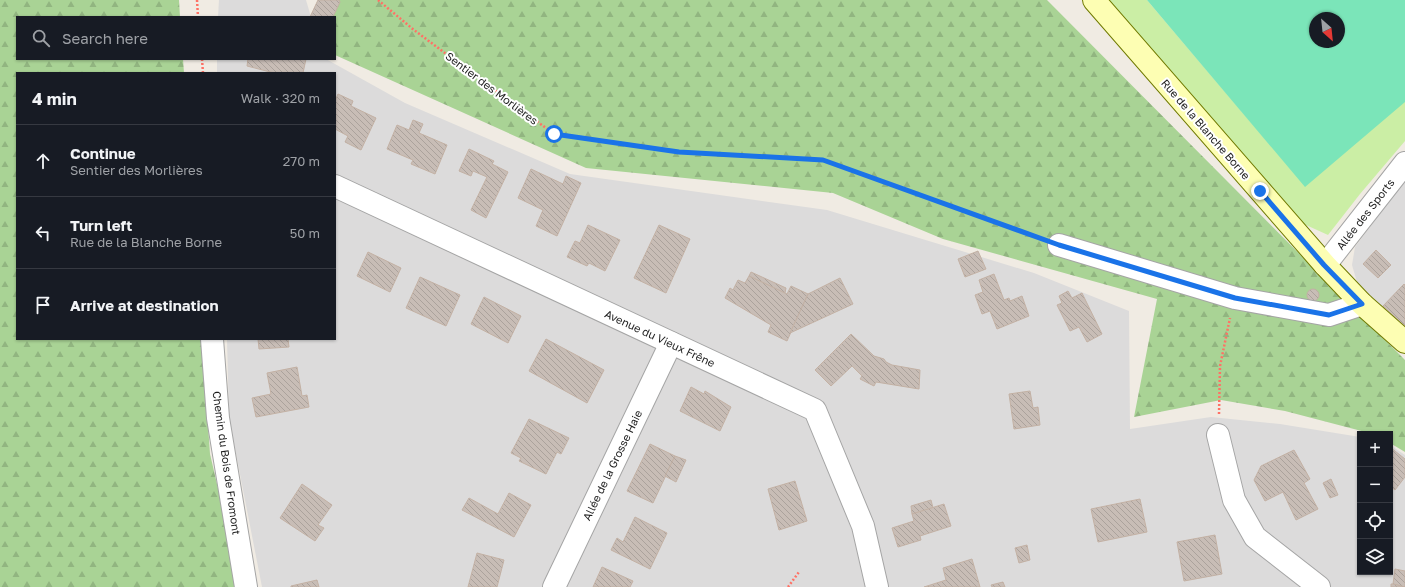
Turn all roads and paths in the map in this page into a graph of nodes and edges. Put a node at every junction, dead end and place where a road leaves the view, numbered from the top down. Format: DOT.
graph roads {
  1 [pos="197,0"];
  2 [pos="378,0"];
  3 [pos="1094,0"];
  4 [pos="198,16"];
  5 [pos="202,60"];
  6 [pos="203,72"];
  7 [pos="1405,163"];
  8 [pos="336,186"];
  9 [pos="1059,245"];
  10 [pos="1324,265"];
  11 [pos="1362,304"];
  12 [pos="1225,334"];
  13 [pos="212,340"];
  14 [pos="1405,342"];
  15 [pos="671,343"];
  16 [pos="1218,435"];
  17 [pos="799,572"];
  18 [pos="246,587"];
  19 [pos="554,587"];
  20 [pos="788,587"];
  21 [pos="876,587"];
  22 [pos="1319,587"];
  1 -- 4 [label="path"];
  2 -- 9 [label="path, Sentier des Morlières"];
  3 -- 10 [label="street, Rue de la Blanche Borne"];
  5 -- 6 [label="path"];
  7 -- 10 [label="street, Allée des Sports"];
  8 -- 15 [label="street, Avenue du Vieux Frêne"];
  9 -- 11 [label="street"];
  10 -- 11 [label="street, Rue de la Blanche Borne"];
  11 -- 14 [label="street, Rue de la Blanche Borne"];
  12 -- 16 [label="path"];
  13 -- 18 [label="street, Chemin du Bois de Fromont"];
  15 -- 19 [label="street, Allée de la Grosse Haie"];
  15 -- 21 [label="street, Avenue du Vieux Frêne"];
  16 -- 22 [label="street"];
  17 -- 20 [label="path"];
}
